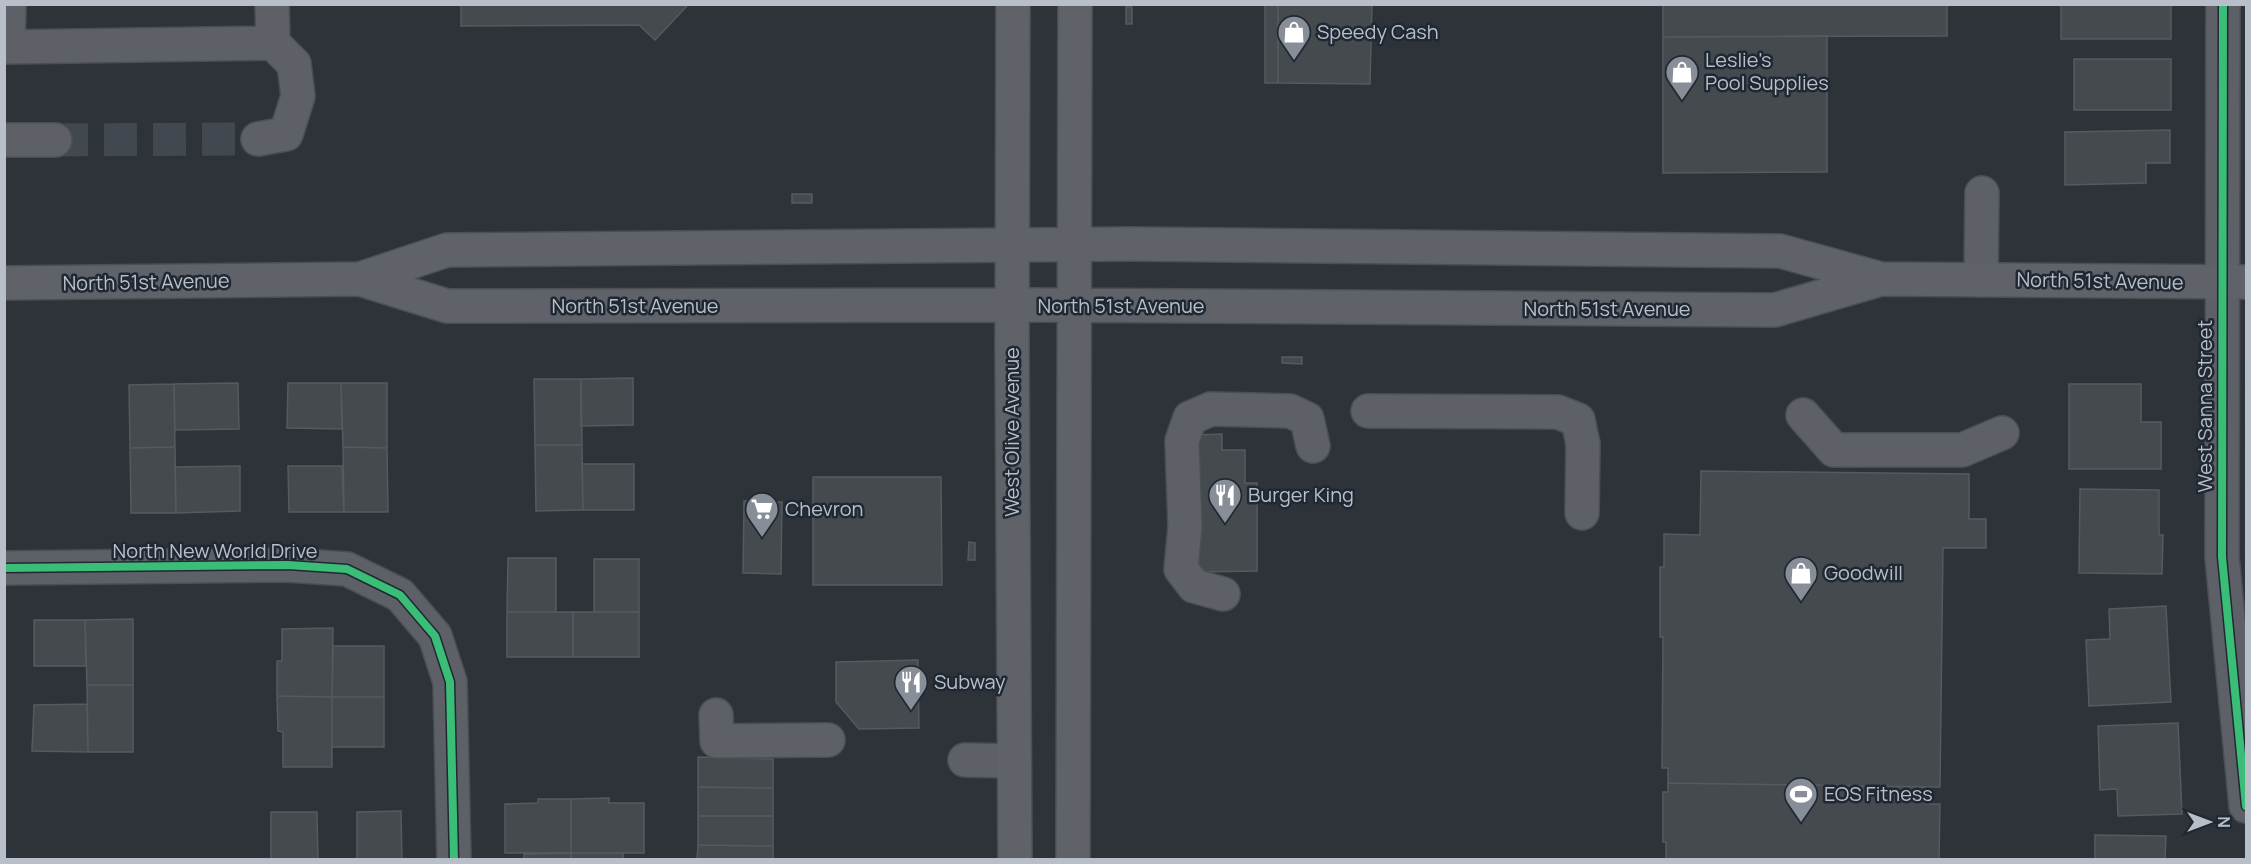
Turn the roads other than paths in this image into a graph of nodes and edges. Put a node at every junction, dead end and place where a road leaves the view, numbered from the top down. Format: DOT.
graph roads {
  1 [pos="9,4"];
  2 [pos="272,4"];
  3 [pos="1013,4"];
  4 [pos="1075,4"];
  5 [pos="2231,10"];
  6 [pos="273,43"];
  7 [pos="258,139"];
  8 [pos="4,140"];
  9 [pos="55,140"];
  10 [pos="1982,193"];
  11 [pos="1012,244"];
  12 [pos="1075,244"];
  13 [pos="360,279"];
  14 [pos="1881,279"];
  15 [pos="1981,280"];
  16 [pos="2234,282"];
  17 [pos="4,283"];
  18 [pos="1012,306"];
  19 [pos="1075,306"];
  20 [pos="1368,411"];
  21 [pos="1803,415"];
  22 [pos="2002,433"];
  23 [pos="1313,446"];
  24 [pos="1582,513"];
  25 [pos="2234,557"];
  26 [pos="4,568"];
  27 [pos="1223,594"];
  28 [pos="716,715"];
  29 [pos="828,740"];
  30 [pos="965,760"];
  31 [pos="1014,761"];
  32 [pos="2247,806"];
  33 [pos="454,860"];
  34 [pos="1015,860"];
  35 [pos="1073,860"];
  1 -- 6 [label="street"];
  2 -- 6 [label="street"];
  3 -- 11 [label="main road, West Olive Avenue"];
  4 -- 12 [label="main road"];
  5 -- 16 [label="street, West Sanna Street"];
  6 -- 7 [label="street"];
  8 -- 9 [label="street"];
  10 -- 15 [label="street"];
  11 -- 12 [label="main road, North 51st Avenue"];
  11 -- 13 [label="main road, North 51st Avenue"];
  11 -- 18 [label="main road, West Olive Avenue"];
  12 -- 14 [label="main road, North 51st Avenue"];
  12 -- 19 [label="main road"];
  13 -- 17 [label="main road, North 51st Avenue"];
  13 -- 18 [label="main road, North 51st Avenue"];
  14 -- 15 [label="main road, North 51st Avenue"];
  14 -- 19 [label="main road, North 51st Avenue"];
  15 -- 16 [label="main road, North 51st Avenue"];
  16 -- 25 [label="street, West Sanna Street"];
  18 -- 19 [label="main road, North 51st Avenue"];
  18 -- 31 [label="main road, West Olive Avenue"];
  19 -- 35 [label="main road"];
  20 -- 24 [label="street"];
  21 -- 22 [label="street"];
  23 -- 27 [label="street"];
  25 -- 32 [label="street, West Sanna Street"];
  26 -- 33 [label="street, North New World Drive"];
  28 -- 29 [label="street"];
  30 -- 31 [label="street"];
  31 -- 34 [label="main road, West Olive Avenue"];
}
